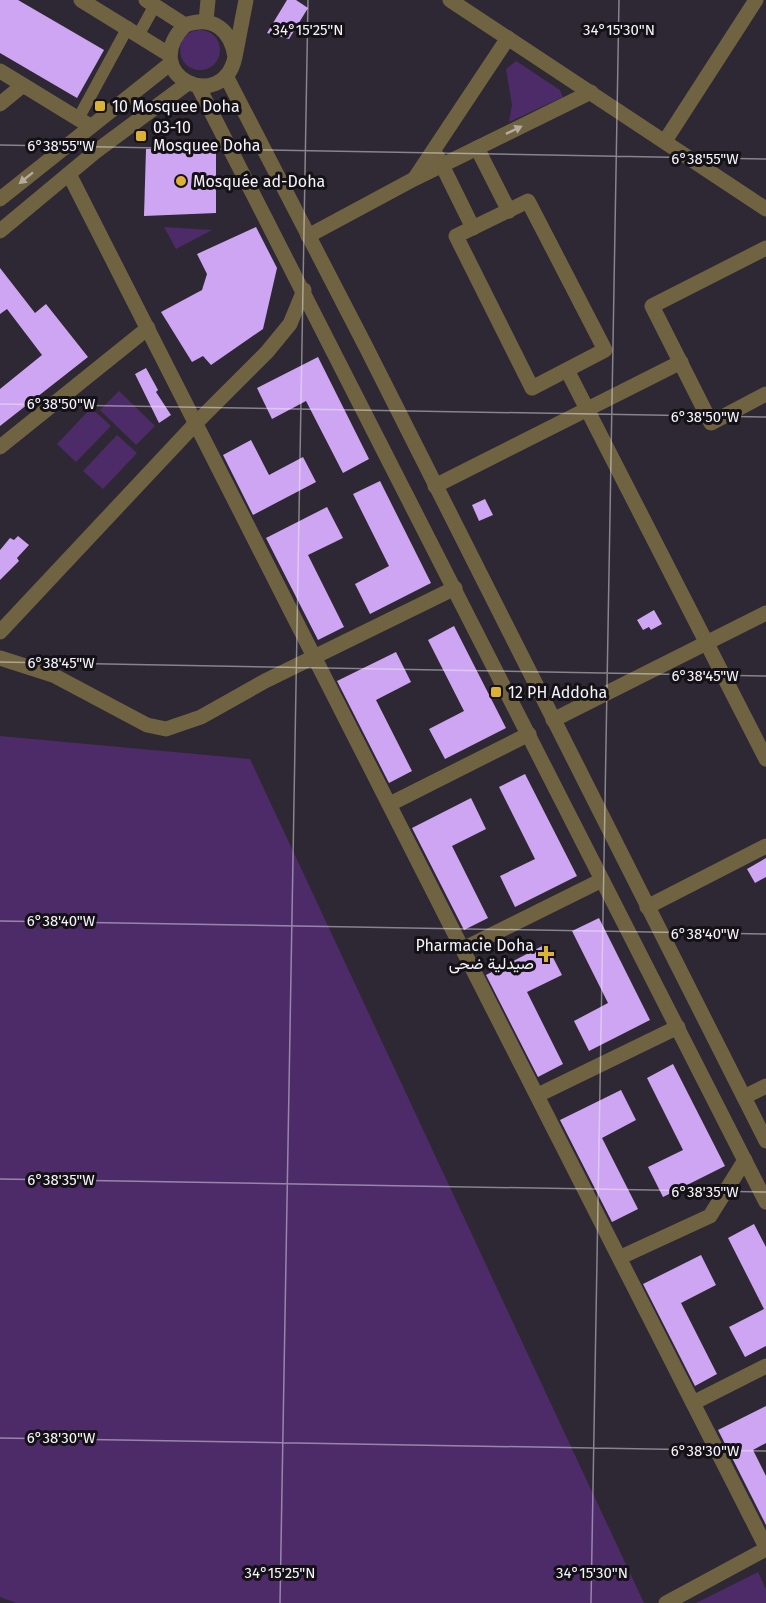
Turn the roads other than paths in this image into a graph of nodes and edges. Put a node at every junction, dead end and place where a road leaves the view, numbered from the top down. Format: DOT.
graph roads {
  1 [pos="81,0"];
  2 [pos="208,0"];
  3 [pos="246,0"];
  4 [pos="450,0"];
  5 [pos="756,0"];
  6 [pos="149,1"];
  7 [pos="206,21"];
  8 [pos="186,25"];
  9 [pos="133,30"];
  10 [pos="508,38"];
  11 [pos="235,57"];
  12 [pos="170,59"];
  13 [pos="0,71"];
  14 [pos="226,76"];
  15 [pos="193,85"];
  16 [pos="22,86"];
  17 [pos="591,92"];
  18 [pos="0,104"];
  19 [pos="84,122"];
  20 [pos="665,141"];
  21 [pos="477,148"];
  22 [pos="434,149"];
  23 [pos="442,165"];
  24 [pos="69,174"];
  25 [pos="414,179"];
  26 [pos="0,199"];
  27 [pos="766,209"];
  28 [pos="508,211"];
  29 [pos="473,228"];
  30 [pos="0,231"];
  31 [pos="308,236"];
  32 [pos="764,254"];
  33 [pos="304,290"];
  34 [pos="148,328"];
  35 [pos="681,362"];
  36 [pos="567,370"];
  37 [pos="766,394"];
  38 [pos="588,409"];
  39 [pos="197,422"];
  40 [pos="0,447"];
  41 [pos="435,486"];
  42 [pos="455,588"];
  43 [pos="766,613"];
  44 [pos="0,632"];
  45 [pos="707,643"];
  46 [pos="315,657"];
  47 [pos="0,658"];
  48 [pos="554,720"];
  49 [pos="529,734"];
  50 [pos="766,759"];
  51 [pos="390,804"];
  52 [pos="766,846"];
  53 [pos="602,880"];
  54 [pos="647,906"];
  55 [pos="463,949"];
  56 [pos="678,1027"];
  57 [pos="766,1086"];
  58 [pos="538,1095"];
  59 [pos="744,1097"];
  60 [pos="766,1141"];
  61 [pos="745,1160"];
  62 [pos="766,1202"];
  63 [pos="621,1257"];
  64 [pos="766,1366"];
  65 [pos="693,1403"];
  66 [pos="766,1548"];
  67 [pos="666,1603"];
  1 -- 9 [label="street"];
  2 -- 7 [label="street"];
  3 -- 11 [label="street"];
  4 -- 10 [label="street"];
  5 -- 20 [label="street"];
  6 -- 8 [label="street"];
  6 -- 9 [label="street"];
  7 -- 8 [label="street"];
  7 -- 11 [label="street"];
  8 -- 12 [label="street"];
  9 -- 12 [label="street"];
  9 -- 19 [label="street"];
  10 -- 17 [label="street"];
  10 -- 22 [label="street"];
  11 -- 14 [label="street"];
  12 -- 15 [label="street"];
  12 -- 19 [label="street"];
  13 -- 16 [label="street"];
  14 -- 15 [label="street"];
  14 -- 31 [label="street"];
  15 -- 24 [label="street"];
  15 -- 33 [label="street"];
  16 -- 18 [label="street"];
  16 -- 19 [label="street"];
  17 -- 20 [label="street"];
  21 -- 17 [label="street, one-way"];
  19 -- 26 [label="street, one-way"];
  20 -- 27 [label="street"];
  21 -- 23 [label="street"];
  21 -- 28 [label="street"];
  22 -- 23 [label="street"];
  22 -- 25 [label="street"];
  23 -- 25 [label="street"];
  23 -- 29 [label="street"];
  24 -- 30 [label="street"];
  24 -- 34 [label="street"];
  25 -- 31 [label="street"];
  28 -- 29 [label="street"];
  28 -- 36 [label="street"];
  29 -- 36 [label="street"];
  31 -- 41 [label="street"];
  32 -- 35 [label="street"];
  33 -- 39 [label="street"];
  33 -- 42 [label="street"];
  34 -- 39 [label="street"];
  34 -- 40 [label="street"];
  35 -- 37 [label="street"];
  35 -- 38 [label="street"];
  36 -- 38 [label="street"];
  38 -- 41 [label="street"];
  38 -- 45 [label="street"];
  39 -- 44 [label="street"];
  39 -- 46 [label="street"];
  41 -- 48 [label="street"];
  42 -- 46 [label="street"];
  42 -- 49 [label="street"];
  43 -- 45 [label="street"];
  45 -- 48 [label="street"];
  45 -- 50 [label="street"];
  46 -- 47 [label="street"];
  46 -- 51 [label="street"];
  48 -- 54 [label="street"];
  49 -- 51 [label="street"];
  49 -- 53 [label="street"];
  51 -- 55 [label="street"];
  52 -- 54 [label="street"];
  53 -- 55 [label="street"];
  53 -- 56 [label="street"];
  54 -- 59 [label="street"];
  55 -- 58 [label="street"];
  56 -- 58 [label="street"];
  56 -- 61 [label="street"];
  57 -- 59 [label="street"];
  58 -- 63 [label="street"];
  59 -- 60 [label="street"];
  61 -- 62 [label="street"];
  61 -- 63 [label="street"];
  63 -- 65 [label="street"];
  64 -- 65 [label="street"];
  65 -- 66 [label="street"];
  66 -- 67 [label="street"];
}
